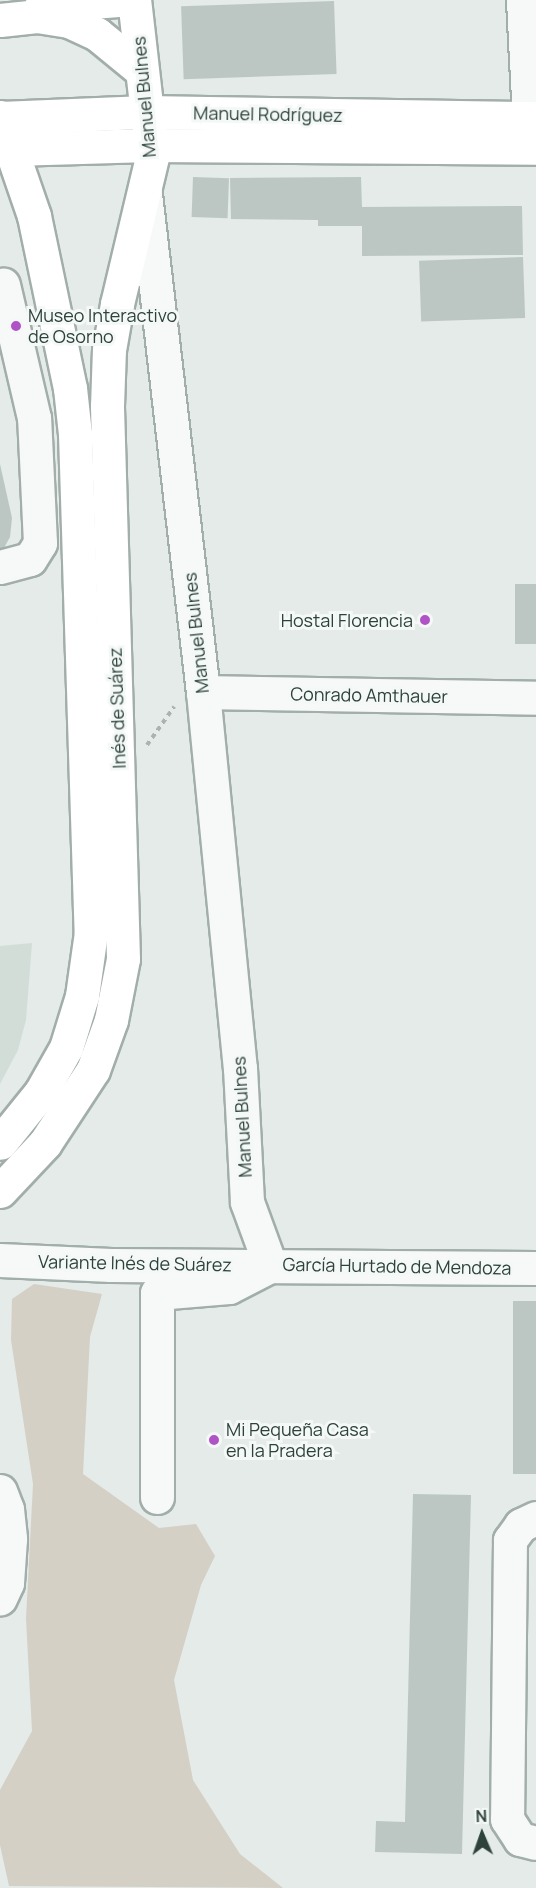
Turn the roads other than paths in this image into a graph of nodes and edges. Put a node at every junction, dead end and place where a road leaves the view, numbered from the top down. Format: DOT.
graph roads {
  1 [pos="118,0"];
  2 [pos="134,0"];
  3 [pos="523,0"];
  4 [pos="0,8"];
  5 [pos="0,20"];
  6 [pos="142,71"];
  7 [pos="146,112"];
  8 [pos="0,118"];
  9 [pos="534,128"];
  10 [pos="150,145"];
  11 [pos="12,149"];
  12 [pos="145,194"];
  13 [pos="46,275"];
  14 [pos="1,286"];
  15 [pos="0,567"];
  16 [pos="202,692"];
  17 [pos="536,698"];
  18 [pos="104,779"];
  19 [pos="0,1143"];
  20 [pos="0,1191"];
  21 [pos="0,1260"];
  22 [pos="270,1265"];
  23 [pos="536,1268"];
  24 [pos="0,1491"];
  25 [pos="157,1497"];
  26 [pos="536,1518"];
  27 [pos="0,1598"];
  28 [pos="536,1843"];
  1 -- 4 [label="main road"];
  2 -- 6 [label="main road, Manuel Bulnes"];
  3 -- 9 [label="street"];
  5 -- 6 [label="main road"];
  6 -- 7 [label="main road, Manuel Bulnes"];
  7 -- 8 [label="main road, Manuel Rodríguez"];
  7 -- 9 [label="main road, Manuel Rodríguez"];
  7 -- 10 [label="main road, Manuel Bulnes"];
  8 -- 11 [label="main road, Inés de Suárez"];
  9 -- 10 [label="main road, Manuel Rodríguez"];
  10 -- 11 [label="main road, Manuel Rodríguez"];
  10 -- 12 [label="main road, Manuel Bulnes"];
  11 -- 13 [label="main road, Inés de Suárez"];
  12 -- 16 [label="street, Manuel Bulnes"];
  12 -- 18 [label="main road, Inés de Suárez"];
  13 -- 14 [label="street"];
  13 -- 18 [label="main road, Inés de Suárez"];
  14 -- 15 [label="street"];
  16 -- 17 [label="street, Conrado Amthauer"];
  16 -- 22 [label="street, Manuel Bulnes"];
  18 -- 19 [label="main road, Inés de Suárez"];
  18 -- 20 [label="main road, Inés de Suárez"];
  21 -- 22 [label="street, Variante Inés de Suárez"];
  22 -- 23 [label="street, García Hurtado de Mendoza"];
  22 -- 25 [label="street, García Hurtado de Mendoza"];
  24 -- 27 [label="street"];
  26 -- 28 [label="street"];
}
